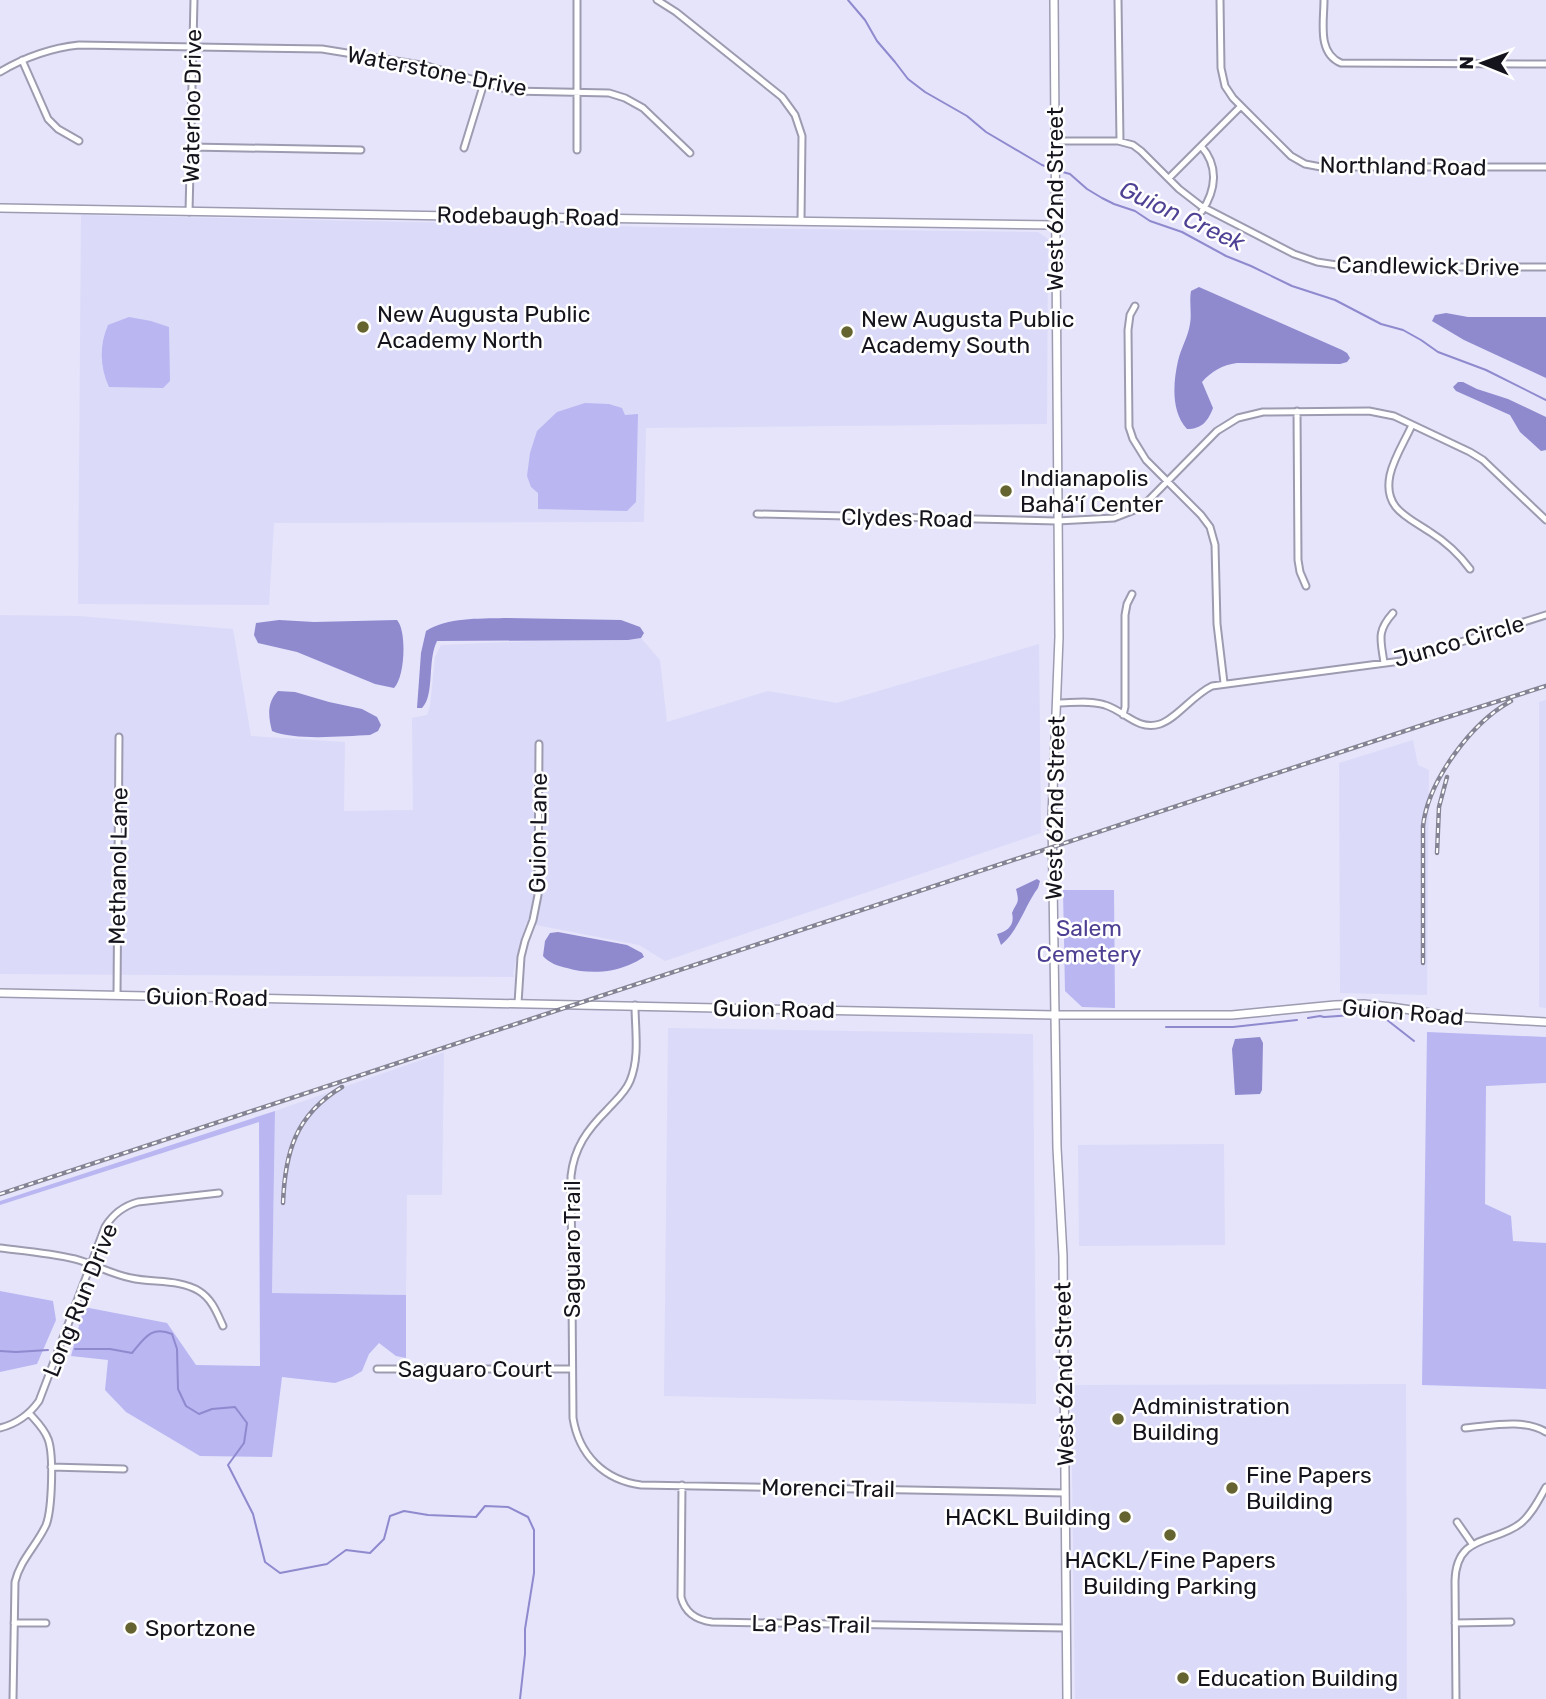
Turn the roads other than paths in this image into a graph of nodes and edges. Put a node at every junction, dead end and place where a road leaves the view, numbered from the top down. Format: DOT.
graph roads {
  1 [pos="194,0"];
  2 [pos="577,0"];
  3 [pos="657,0"];
  4 [pos="1054,0"];
  5 [pos="1118,0"];
  6 [pos="1220,0"];
  7 [pos="1324,0"];
  8 [pos="193,47"];
  9 [pos="22,60"];
  10 [pos="1546,64"];
  11 [pos="0,72"];
  12 [pos="484,83"];
  13 [pos="577,91"];
  14 [pos="1241,106"];
  15 [pos="79,141"];
  16 [pos="1054,141"];
  17 [pos="1120,141"];
  18 [pos="1201,146"];
  19 [pos="191,147"];
  20 [pos="464,148"];
  21 [pos="361,150"];
  22 [pos="577,150"];
  23 [pos="690,152"];
  24 [pos="1546,167"];
  25 [pos="1169,178"];
  26 [pos="0,208"];
  27 [pos="1203,209"];
  28 [pos="190,212"];
  29 [pos="801,220"];
  30 [pos="1055,225"];
  31 [pos="1546,267"];
  32 [pos="1135,306"];
  33 [pos="1297,411"];
  34 [pos="1412,425"];
  35 [pos="1168,482"];
  36 [pos="757,514"];
  37 [pos="1546,520"];
  38 [pos="1057,521"];
  39 [pos="1470,569"];
  40 [pos="1306,586"];
  41 [pos="1132,594"];
  42 [pos="1393,613"];
  43 [pos="1546,615"];
  44 [pos="1384,663"];
  45 [pos="1224,683"];
  46 [pos="1056,703"];
  47 [pos="1123,715"];
  48 [pos="119,737"];
  49 [pos="539,744"];
  50 [pos="0,993"];
  51 [pos="117,995"];
  52 [pos="518,1003"];
  53 [pos="635,1005"];
  54 [pos="1055,1015"];
  55 [pos="1546,1022"];
  56 [pos="219,1193"];
  57 [pos="0,1248"];
  58 [pos="91,1264"];
  59 [pos="223,1326"];
  60 [pos="377,1369"];
  61 [pos="572,1369"];
  62 [pos="29,1413"];
  63 [pos="0,1428"];
  64 [pos="1465,1428"];
  65 [pos="1546,1432"];
  66 [pos="596,1464"];
  67 [pos="51,1467"];
  68 [pos="124,1469"];
  69 [pos="682,1485"];
  70 [pos="1546,1487"];
  71 [pos="1065,1493"];
  72 [pos="1457,1522"];
  73 [pos="1473,1545"];
  74 [pos="1511,1622"];
  75 [pos="14,1623"];
  76 [pos="46,1623"];
  77 [pos="1455,1623"];
  78 [pos="1066,1628"];
  79 [pos="13,1699"];
  80 [pos="1067,1699"];
  81 [pos="1455,1699"];
  1 -- 8 [label="street, Waterloo Drive"];
  2 -- 13 [label="street"];
  3 -- 29 [label="street"];
  4 -- 16 [label="street, West 62nd Street"];
  5 -- 17 [label="street"];
  6 -- 14 [label="street, Northland Road"];
  7 -- 10 [label="street"];
  8 -- 9 [label="street, Waterstone Drive"];
  8 -- 12 [label="street, Waterstone Drive"];
  8 -- 19 [label="street, Waterloo Drive"];
  9 -- 11 [label="street, Waterstone Drive"];
  9 -- 15 [label="street"];
  12 -- 13 [label="street, Waterstone Drive"];
  12 -- 20 [label="street"];
  13 -- 22 [label="street"];
  13 -- 23 [label="street, Waterstone Drive"];
  14 -- 18 [label="street"];
  14 -- 24 [label="street, Northland Road"];
  16 -- 17 [label="street"];
  16 -- 30 [label="street, West 62nd Street"];
  17 -- 25 [label="street, Candlewick Drive"];
  18 -- 25 [label="street"];
  18 -- 27 [label="street"];
  19 -- 21 [label="street"];
  19 -- 28 [label="street, Waterloo Drive"];
  25 -- 27 [label="street, Candlewick Drive"];
  26 -- 28 [label="street, Rodebaugh Road"];
  27 -- 31 [label="street, Candlewick Drive"];
  28 -- 29 [label="street, Rodebaugh Road"];
  29 -- 30 [label="street, Rodebaugh Road"];
  30 -- 38 [label="street, West 62nd Street"];
  32 -- 35 [label="street"];
  33 -- 34 [label="street, Clydes Road"];
  33 -- 35 [label="street, Clydes Road"];
  33 -- 40 [label="street"];
  34 -- 37 [label="street, Clydes Road"];
  34 -- 39 [label="street"];
  35 -- 38 [label="street, Clydes Road"];
  35 -- 45 [label="street"];
  36 -- 38 [label="street, Clydes Road"];
  38 -- 46 [label="street, West 62nd Street"];
  41 -- 47 [label="street"];
  42 -- 44 [label="street, Junco Circle"];
  43 -- 44 [label="street, Junco Circle"];
  44 -- 45 [label="street"];
  45 -- 47 [label="street"];
  46 -- 47 [label="street"];
  46 -- 54 [label="street, West 62nd Street"];
  48 -- 51 [label="street, Methanol Lane"];
  49 -- 52 [label="street, Guion Lane"];
  50 -- 51 [label="street, Guion Road"];
  51 -- 52 [label="street, Guion Road"];
  52 -- 53 [label="street, Guion Road"];
  53 -- 54 [label="street, Guion Road"];
  53 -- 61 [label="street, Saguaro Trail"];
  54 -- 55 [label="street, Guion Road"];
  54 -- 71 [label="street, West 62nd Street"];
  56 -- 58 [label="street, Long Run Drive"];
  57 -- 58 [label="street"];
  58 -- 59 [label="street"];
  58 -- 62 [label="street, Long Run Drive"];
  60 -- 61 [label="street, Saguaro Court"];
  61 -- 66 [label="street, Saguaro Trail"];
  62 -- 63 [label="street"];
  62 -- 67 [label="street"];
  64 -- 65 [label="street"];
  66 -- 69 [label="street, Morenci Trail"];
  67 -- 68 [label="street"];
  67 -- 75 [label="street"];
  69 -- 71 [label="street, Morenci Trail"];
  69 -- 78 [label="street, La Pas Trail"];
  70 -- 73 [label="street"];
  71 -- 78 [label="street, West 62nd Street"];
  72 -- 73 [label="street"];
  73 -- 77 [label="street"];
  74 -- 77 [label="street"];
  75 -- 76 [label="street"];
  75 -- 79 [label="street"];
  77 -- 81 [label="street"];
  78 -- 80 [label="street, West 62nd Street"];
}
